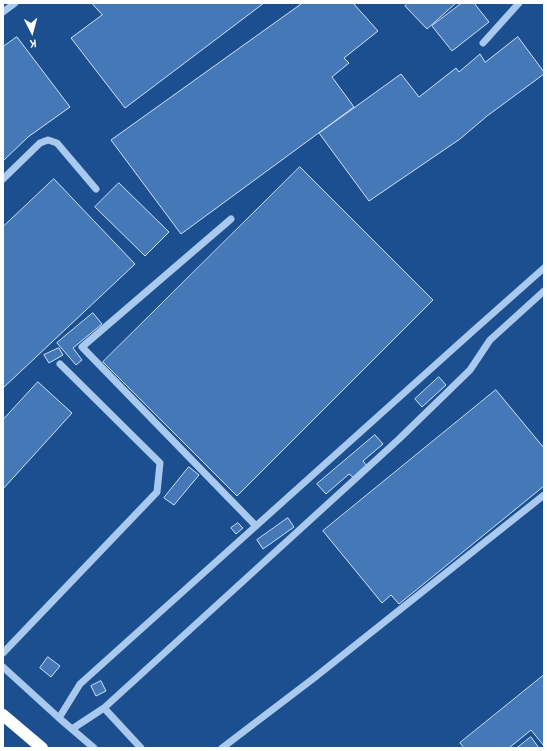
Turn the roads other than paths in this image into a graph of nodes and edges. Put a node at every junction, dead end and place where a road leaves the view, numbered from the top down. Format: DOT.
graph roads {
  1 [pos="519,3"];
  2 [pos="11,4"];
  3 [pos="3,12"];
  4 [pos="483,43"];
  5 [pos="3,179"];
  6 [pos="96,189"];
  7 [pos="230,219"];
  8 [pos="544,268"];
  9 [pos="544,291"];
  10 [pos="60,364"];
  11 [pos="544,495"];
  12 [pos="256,526"];
  13 [pos="3,653"];
  14 [pos="3,668"];
  15 [pos="104,708"];
  16 [pos="3,715"];
  17 [pos="59,718"];
  18 [pos="72,729"];
  19 [pos="42,748"];
  20 [pos="94,748"];
  21 [pos="141,748"];
  22 [pos="222,748"];
  1 -- 4 [label="street"];
  2 -- 3 [label="street"];
  5 -- 6 [label="street"];
  7 -- 12 [label="street"];
  8 -- 12 [label="street"];
  9 -- 15 [label="street"];
  10 -- 13 [label="street"];
  11 -- 22 [label="street"];
  12 -- 17 [label="street"];
  14 -- 17 [label="street"];
  15 -- 18 [label="street"];
  15 -- 21 [label="street"];
  16 -- 19 [label="highway"];
  17 -- 18 [label="street"];
  18 -- 20 [label="street"];
}
